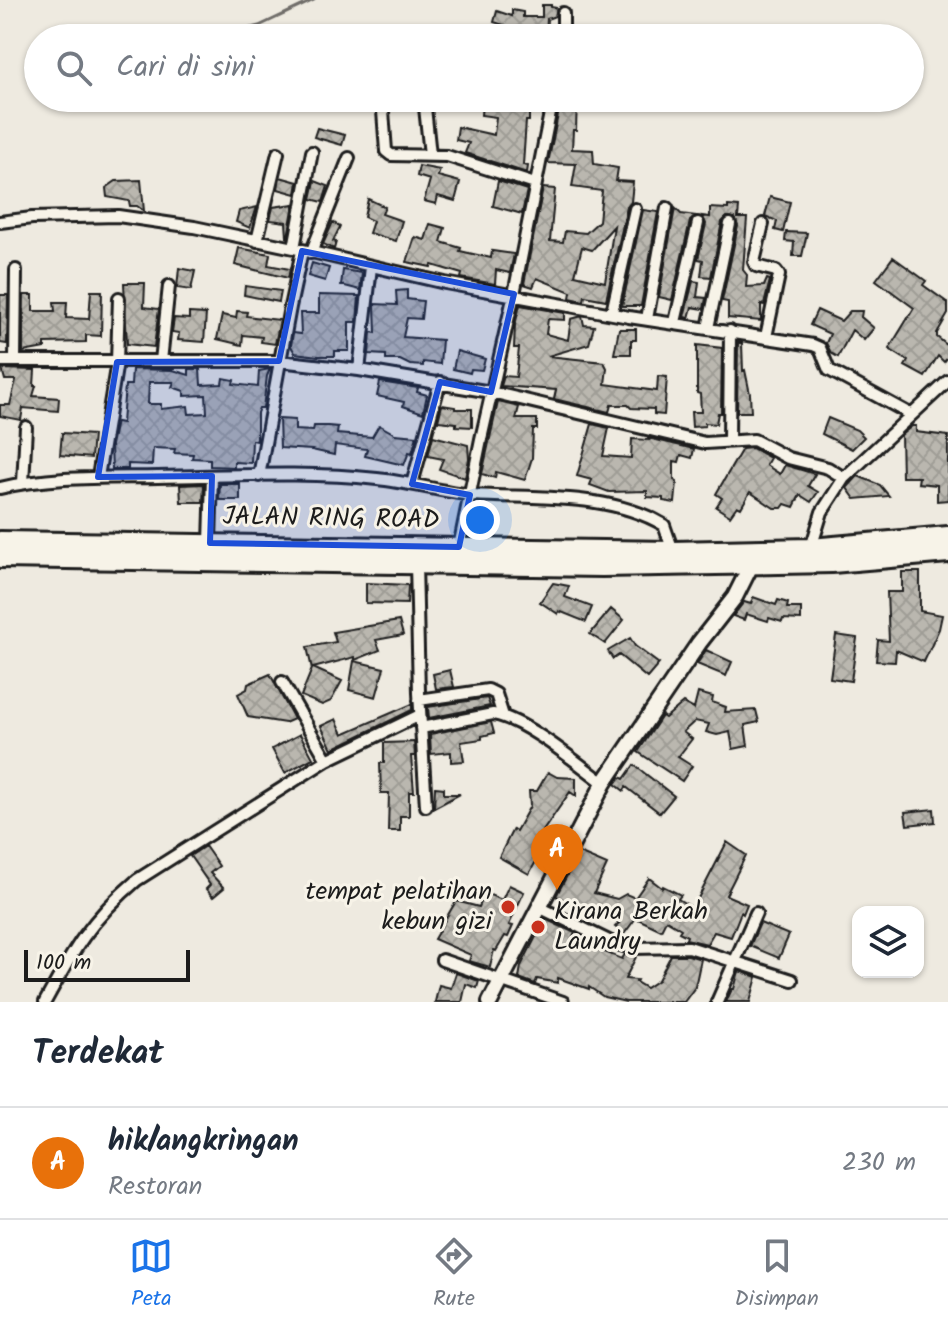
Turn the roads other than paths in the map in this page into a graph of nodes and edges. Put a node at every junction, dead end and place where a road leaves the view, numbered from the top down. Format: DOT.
graph roads {
  1 [pos="563,13"];
  2 [pos="563,24"];
  3 [pos="383,112"];
  4 [pos="425,112"];
  5 [pos="550,112"];
  6 [pos="312,152"];
  7 [pos="278,153"];
  8 [pos="430,155"];
  9 [pos="349,158"];
  10 [pos="535,184"];
  11 [pos="667,208"];
  12 [pos="635,209"];
  13 [pos="0,222"];
  14 [pos="698,223"];
  15 [pos="730,224"];
  16 [pos="763,224"];
  17 [pos="257,241"];
  18 [pos="303,250"];
  19 [pos="371,267"];
  20 [pos="16,270"];
  21 [pos="169,286"];
  22 [pos="514,294"];
  23 [pos="119,298"];
  24 [pos="612,312"];
  25 [pos="647,319"];
  26 [pos="675,322"];
  27 [pos="708,328"];
  28 [pos="730,331"];
  29 [pos="766,337"];
  30 [pos="15,360"];
  31 [pos="0,361"];
  32 [pos="161,361"];
  33 [pos="279,361"];
  34 [pos="117,362"];
  35 [pos="359,370"];
  36 [pos="948,381"];
  37 [pos="440,382"];
  38 [pos="491,392"];
  39 [pos="910,414"];
  40 [pos="26,427"];
  41 [pos="729,441"];
  42 [pos="212,476"];
  43 [pos="259,476"];
  44 [pos="98,477"];
  45 [pos="844,478"];
  46 [pos="23,483"];
  47 [pos="412,484"];
  48 [pos="0,488"];
  49 [pos="469,500"];
  50 [pos="948,536"];
  51 [pos="461,540"];
  52 [pos="0,541"];
  53 [pos="210,543"];
  54 [pos="811,548"];
  55 [pos="92,550"];
  56 [pos="673,551"];
  57 [pos="948,553"];
  58 [pos="0,558"];
  59 [pos="416,563"];
  60 [pos="751,565"];
  61 [pos="282,682"];
  62 [pos="419,700"];
  63 [pos="420,715"];
  64 [pos="503,716"];
  65 [pos="421,728"];
  66 [pos="327,760"];
  67 [pos="604,783"];
  68 [pos="426,806"];
  69 [pos="541,908"];
  70 [pos="756,913"];
  71 [pos="442,960"];
  72 [pos="736,964"];
  73 [pos="501,980"];
  74 [pos="792,980"];
  75 [pos="45,1002"];
  76 [pos="490,1002"];
  77 [pos="563,1002"];
  78 [pos="717,1002"];
  1 -- 2 [label="street"];
  3 -- 8 [label="street"];
  4 -- 8 [label="street"];
  5 -- 10 [label="street"];
  6 -- 18 [label="street"];
  7 -- 17 [label="street"];
  8 -- 10 [label="street"];
  9 -- 18 [label="street"];
  10 -- 22 [label="street"];
  11 -- 25 [label="street"];
  12 -- 24 [label="street"];
  13 -- 17 [label="street"];
  14 -- 26 [label="street"];
  15 -- 27 [label="street"];
  16 -- 29 [label="street"];
  17 -- 18 [label="street"];
  18 -- 19 [label="street"];
  18 -- 33 [label="street"];
  19 -- 22 [label="street"];
  19 -- 35 [label="street"];
  20 -- 30 [label="street"];
  21 -- 32 [label="street"];
  22 -- 24 [label="street"];
  22 -- 38 [label="street"];
  23 -- 34 [label="street"];
  24 -- 25 [label="street"];
  25 -- 26 [label="street"];
  26 -- 27 [label="street"];
  27 -- 28 [label="street"];
  28 -- 29 [label="street"];
  28 -- 41 [label="street"];
  29 -- 39 [label="street"];
  30 -- 31 [label="street"];
  30 -- 34 [label="street"];
  32 -- 33 [label="street"];
  32 -- 34 [label="street"];
  33 -- 35 [label="street"];
  33 -- 43 [label="street"];
  34 -- 44 [label="street"];
  35 -- 37 [label="street"];
  36 -- 39 [label="street"];
  37 -- 38 [label="street"];
  37 -- 47 [label="street"];
  38 -- 41 [label="street"];
  38 -- 49 [label="street"];
  39 -- 45 [label="street"];
  40 -- 46 [label="street"];
  41 -- 45 [label="street"];
  42 -- 43 [label="street"];
  42 -- 44 [label="street"];
  42 -- 53 [label="street"];
  43 -- 47 [label="street"];
  44 -- 46 [label="street"];
  45 -- 54 [label="street"];
  46 -- 48 [label="street"];
  47 -- 49 [label="street"];
  49 -- 51 [label="street"];
  49 -- 56 [label="street"];
  50 -- 54 [label="highway, JALAN RING ROAD"];
  51 -- 53 [label="highway, JALAN RING ROAD"];
  51 -- 56 [label="highway, JALAN RING ROAD"];
  52 -- 55 [label="highway, JALAN RING ROAD"];
  53 -- 55 [label="highway, JALAN RING ROAD"];
  54 -- 56 [label="highway, JALAN RING ROAD"];
  55 -- 58 [label="highway, JALAN RING ROAD"];
  55 -- 59 [label="highway, JALAN RING ROAD"];
  57 -- 60 [label="highway, JALAN RING ROAD"];
  59 -- 60 [label="highway, JALAN RING ROAD"];
  59 -- 62 [label="street"];
  60 -- 67 [label="street"];
  61 -- 66 [label="street"];
  62 -- 63 [label="street"];
  62 -- 64 [label="street"];
  63 -- 65 [label="street"];
  63 -- 66 [label="street"];
  64 -- 65 [label="street"];
  64 -- 67 [label="street"];
  65 -- 68 [label="street"];
  66 -- 75 [label="street"];
  67 -- 69 [label="street"];
  69 -- 72 [label="street"];
  69 -- 73 [label="street"];
  70 -- 72 [label="street"];
  71 -- 73 [label="street"];
  72 -- 74 [label="street"];
  72 -- 78 [label="street"];
  73 -- 76 [label="street"];
  73 -- 77 [label="street"];
}
